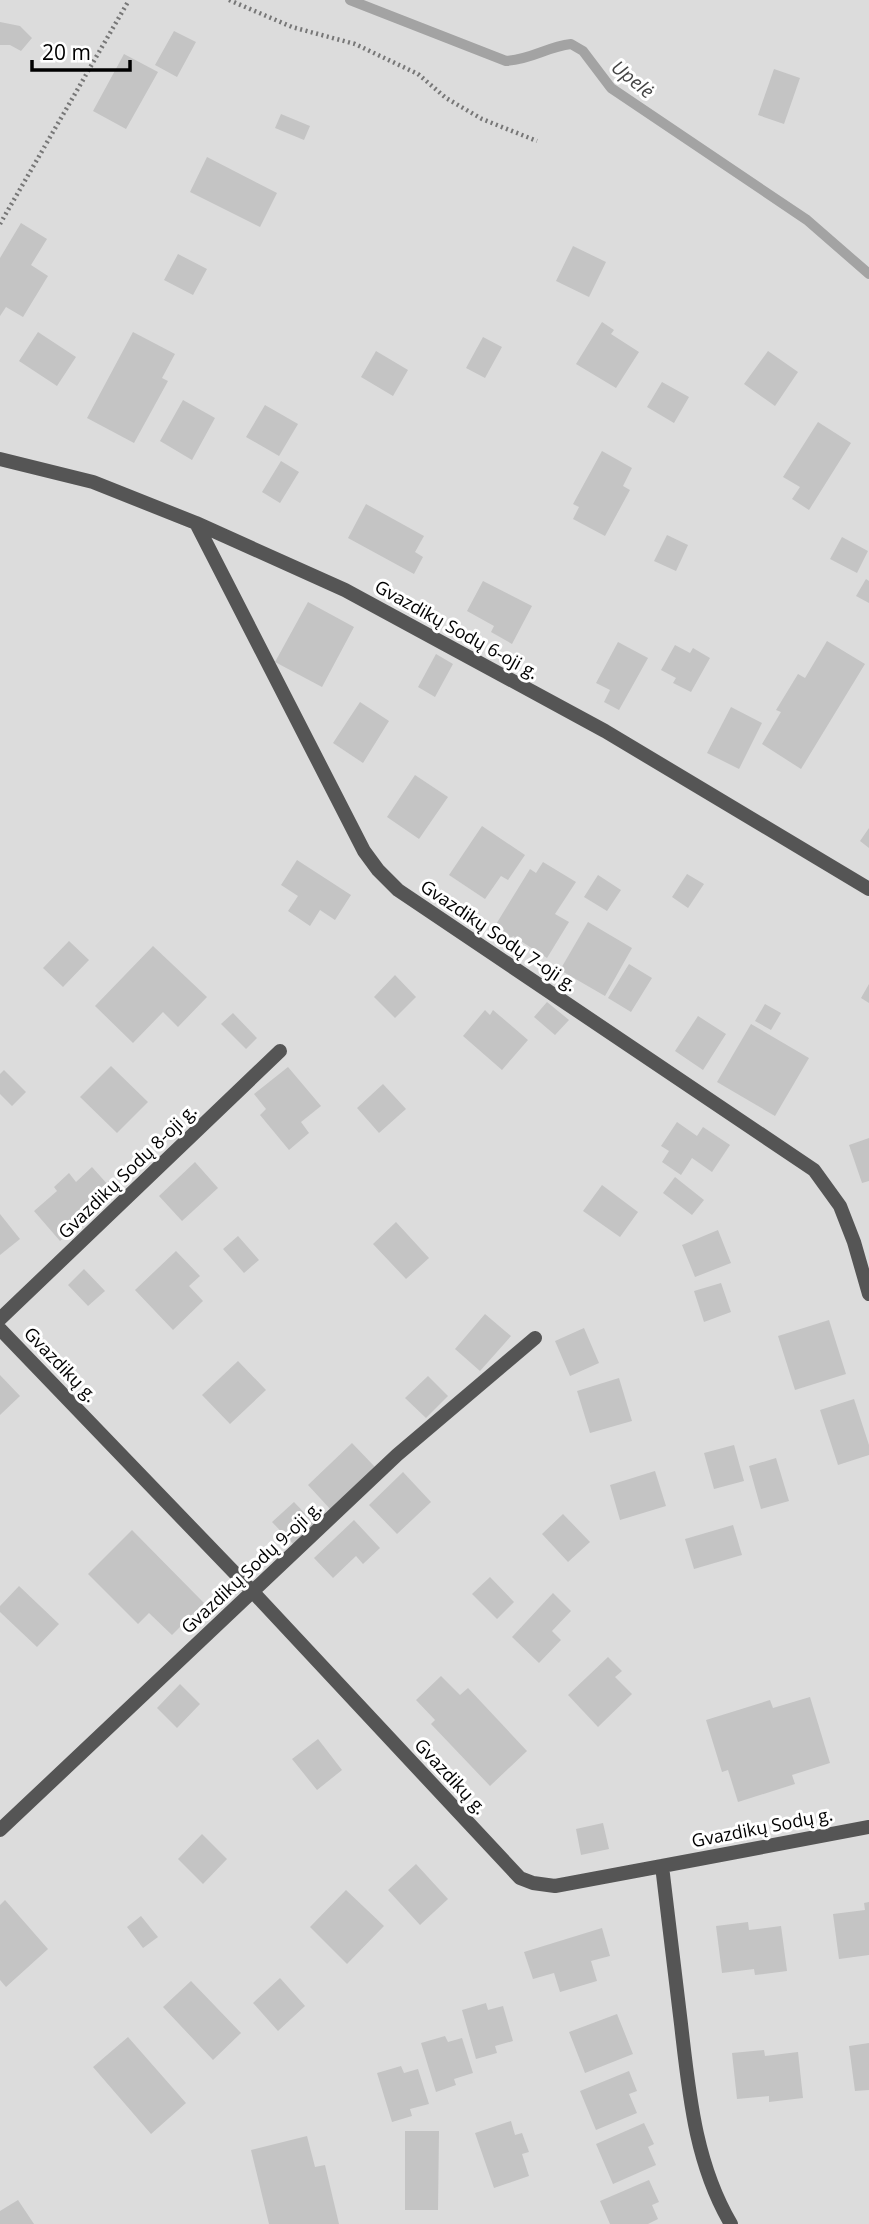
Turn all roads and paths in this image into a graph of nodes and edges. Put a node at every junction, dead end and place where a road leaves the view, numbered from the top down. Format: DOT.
graph roads {
  1 [pos="129,0"];
  2 [pos="229,0"];
  3 [pos="537,141"];
  4 [pos="0,224"];
  5 [pos="0,459"];
  6 [pos="196,523"];
  7 [pos="869,889"];
  8 [pos="280,1051"];
  9 [pos="869,1294"];
  10 [pos="0,1319"];
  11 [pos="0,1329"];
  12 [pos="535,1338"];
  13 [pos="253,1592"];
  14 [pos="869,1827"];
  15 [pos="0,1830"];
  16 [pos="662,1866"];
  17 [pos="731,2224"];
  1 -- 4 [label="path"];
  2 -- 3 [label="path"];
  5 -- 6 [label="street, Gvazdikų Sodų 6-oji g."];
  6 -- 7 [label="street, Gvazdikų Sodų 6-oji g."];
  6 -- 9 [label="street, Gvazdikų Sodų 7-oji g."];
  8 -- 10 [label="street, Gvazdikų Sodų 8-oji g."];
  11 -- 13 [label="street, Gvazdikų g."];
  12 -- 13 [label="street, Gvazdikų Sodų 9-oji g."];
  13 -- 15 [label="street, Gvazdikų Sodų 9-oji g."];
  13 -- 16 [label="street, Gvazdikų g."];
  14 -- 16 [label="street, Gvazdikų Sodų g."];
  16 -- 17 [label="street"];
}
